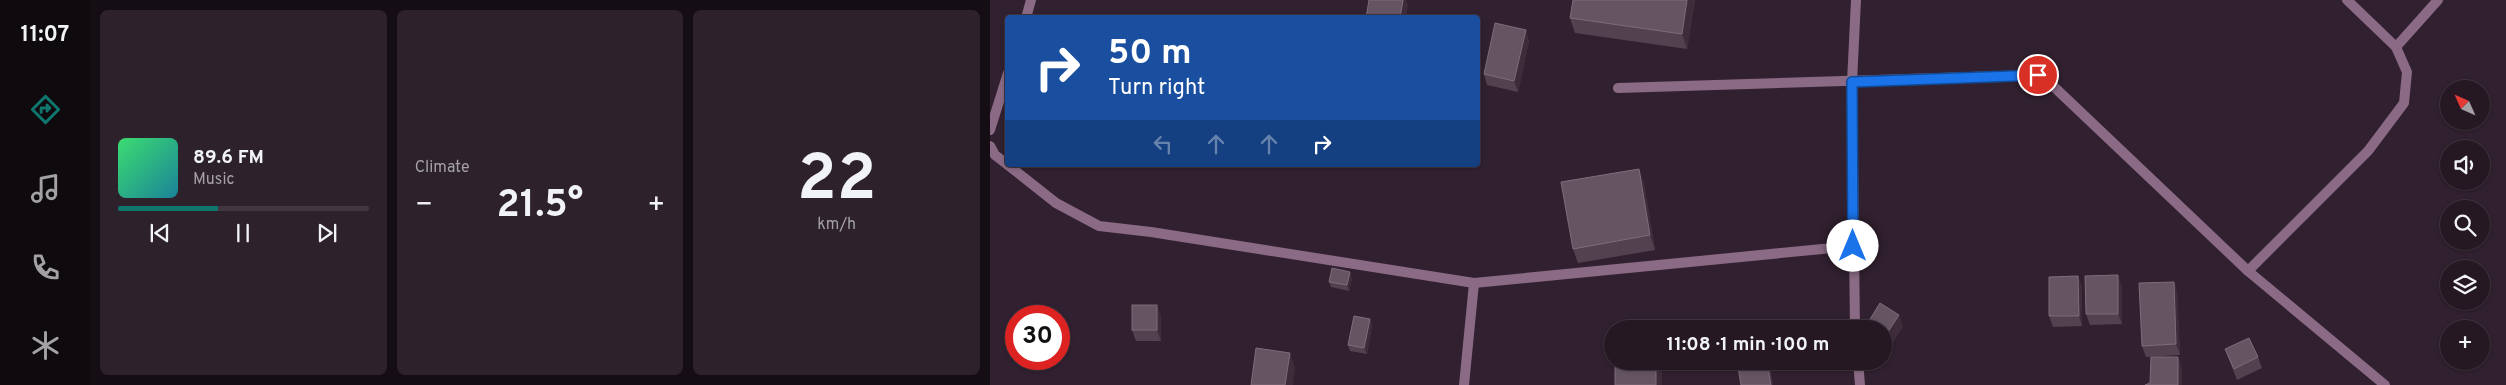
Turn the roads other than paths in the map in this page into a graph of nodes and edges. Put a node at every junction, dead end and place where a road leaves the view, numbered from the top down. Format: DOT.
graph roads {
  1 [pos="1030,0"];
  2 [pos="1856,0"];
  3 [pos="2347,0"];
  4 [pos="2438,0"];
  5 [pos="1027,15"];
  6 [pos="2396,47"];
  7 [pos="1005,82"];
  8 [pos="1852,82"];
  9 [pos="1618,88"];
  10 [pos="990,130"];
  11 [pos="990,146"];
  12 [pos="1005,162"];
  13 [pos="1011,167"];
  14 [pos="1853,246"];
  15 [pos="2248,270"];
  16 [pos="1474,283"];
  17 [pos="1855,320"];
  18 [pos="1859,370"];
  19 [pos="1464,385"];
  20 [pos="1860,385"];
  21 [pos="2385,385"];
  1 -- 5 [label="street"];
  2 -- 8 [label="street"];
  3 -- 6 [label="street"];
  4 -- 6 [label="street"];
  6 -- 15 [label="street"];
  7 -- 10 [label="street"];
  8 -- 9 [label="street"];
  8 -- 14 [label="street"];
  8 -- 15 [label="street"];
  11 -- 12 [label="street"];
  13 -- 16 [label="street"];
  14 -- 16 [label="street"];
  14 -- 17 [label="street"];
  15 -- 21 [label="street"];
  16 -- 19 [label="street"];
  18 -- 20 [label="street"];
}
